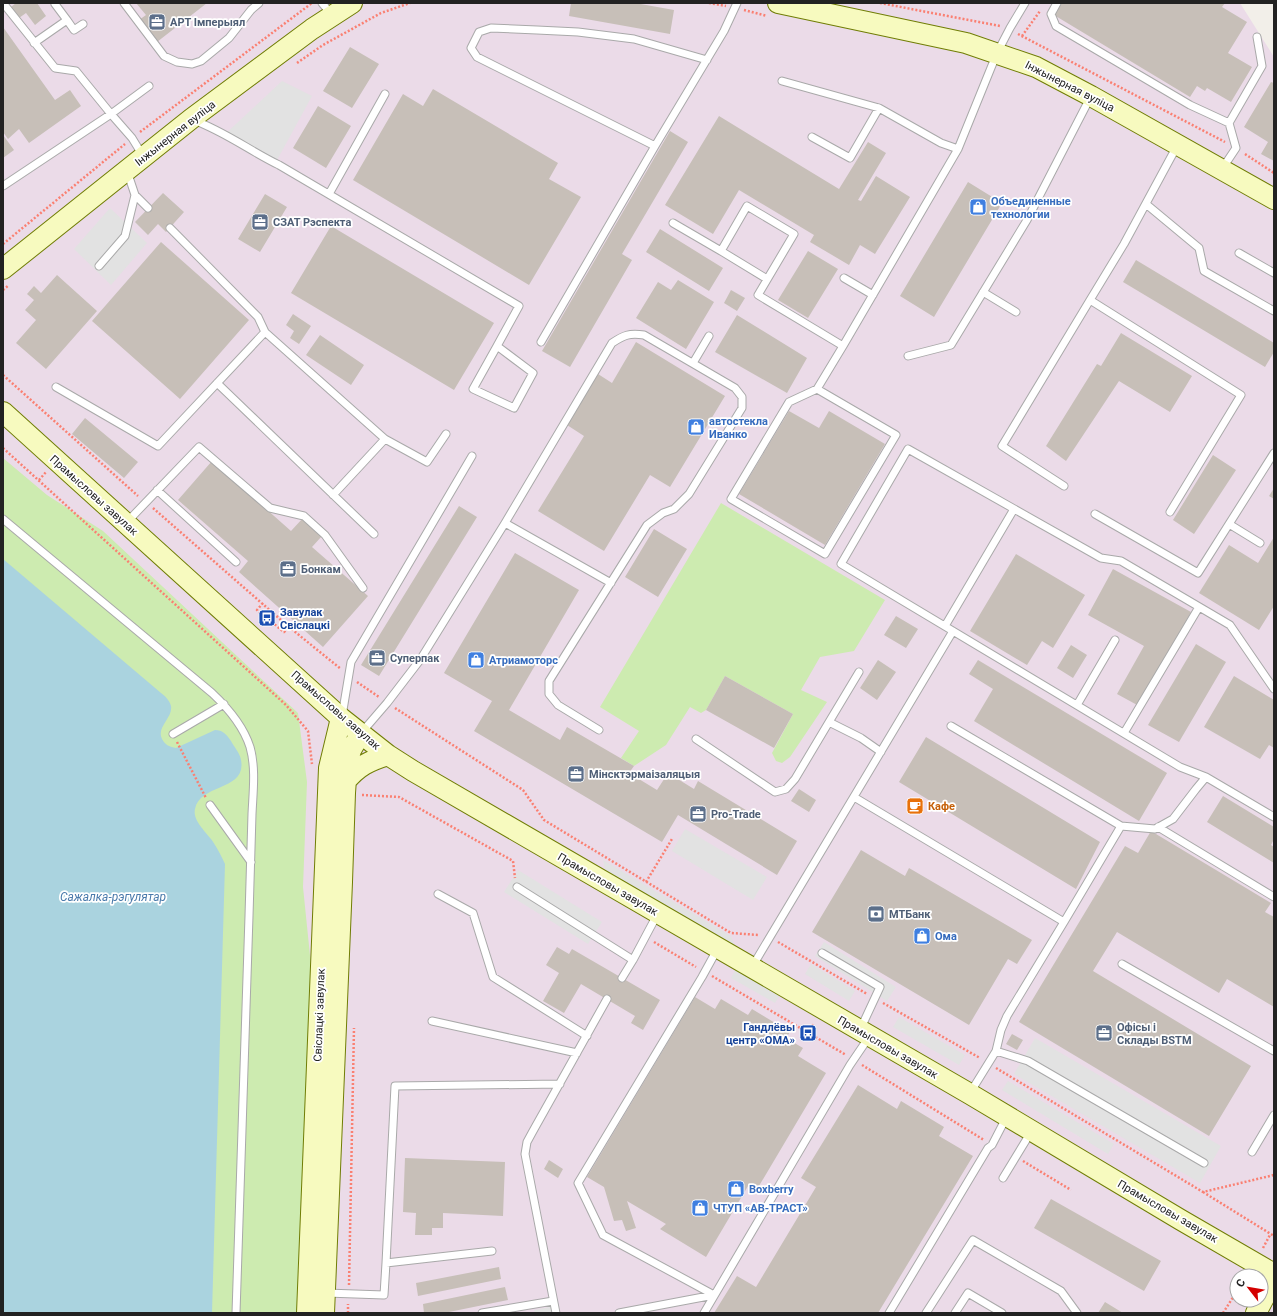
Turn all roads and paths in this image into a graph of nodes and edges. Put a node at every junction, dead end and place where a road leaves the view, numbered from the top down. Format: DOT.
graph roads {
  1 [pos="3,3"];
  2 [pos="56,3"];
  3 [pos="124,3"];
  4 [pos="259,3"];
  5 [pos="313,3"];
  6 [pos="352,3"];
  7 [pos="410,3"];
  8 [pos="709,3"];
  9 [pos="1025,3"];
  10 [pos="1057,3"];
  11 [pos="735,6"];
  12 [pos="1042,8"];
  13 [pos="327,9"];
  14 [pos="775,10"];
  15 [pos="67,20"];
  16 [pos="83,24"];
  17 [pos="1022,36"];
  18 [pos="1257,37"];
  19 [pos="34,43"];
  20 [pos="997,53"];
  21 [pos="707,60"];
  22 [pos="291,67"];
  23 [pos="782,81"];
  24 [pos="149,86"];
  25 [pos="385,94"];
  26 [pos="1091,96"];
  27 [pos="879,108"];
  28 [pos="111,114"];
  29 [pos="191,119"];
  30 [pos="1229,123"];
  31 [pos="812,137"];
  32 [pos="132,138"];
  33 [pos="1178,144"];
  34 [pos="655,146"];
  35 [pos="958,149"];
  36 [pos="144,157"];
  37 [pos="1222,169"];
  38 [pos="127,171"];
  39 [pos="3,186"];
  40 [pos="329,194"];
  41 [pos="135,195"];
  42 [pos="1274,199"];
  43 [pos="1146,204"];
  44 [pos="148,208"];
  45 [pos="673,223"];
  46 [pos="170,228"];
  47 [pos="3,244"];
  48 [pos="721,251"];
  49 [pos="1239,253"];
  50 [pos="99,266"];
  51 [pos="1274,273"];
  52 [pos="9,274"];
  53 [pos="844,278"];
  54 [pos="768,279"];
  55 [pos="3,290"];
  56 [pos="983,292"];
  57 [pos="873,295"];
  58 [pos="1090,300"];
  59 [pos="1274,311"];
  60 [pos="1016,312"];
  61 [pos="265,332"];
  62 [pos="709,336"];
  63 [pos="541,342"];
  64 [pos="497,346"];
  65 [pos="843,346"];
  66 [pos="908,356"];
  67 [pos="693,363"];
  68 [pos="3,375"];
  69 [pos="217,383"];
  70 [pos="56,387"];
  71 [pos="816,389"];
  72 [pos="3,412"];
  73 [pos="446,434"];
  74 [pos="385,440"];
  75 [pos="3,448"];
  76 [pos="1274,452"];
  77 [pos="472,456"];
  78 [pos="1064,486"];
  79 [pos="157,490"];
  80 [pos="333,495"];
  81 [pos="145,502"];
  82 [pos="1014,509"];
  83 [pos="1170,512"];
  84 [pos="1095,514"];
  85 [pos="3,520"];
  86 [pos="125,523"];
  87 [pos="505,523"];
  88 [pos="1229,524"];
  89 [pos="374,534"];
  90 [pos="1260,543"];
  91 [pos="236,562"];
  92 [pos="611,583"];
  93 [pos="363,588"];
  94 [pos="262,603"];
  95 [pos="1199,607"];
  96 [pos="945,626"];
  97 [pos="290,628"];
  98 [pos="953,631"];
  99 [pos="1115,640"];
  100 [pos="859,672"];
  101 [pos="350,676"];
  102 [pos="1274,689"];
  103 [pos="387,703"];
  104 [pos="224,704"];
  105 [pos="1077,705"];
  106 [pos="342,718"];
  107 [pos="829,722"];
  108 [pos="952,726"];
  109 [pos="599,730"];
  110 [pos="360,733"];
  111 [pos="1124,733"];
  112 [pos="173,734"];
  113 [pos="696,739"];
  114 [pos="881,752"];
  115 [pos="388,755"];
  116 [pos="312,769"];
  117 [pos="1206,777"];
  118 [pos="345,782"];
  119 [pos="854,797"];
  120 [pos="361,802"];
  121 [pos="210,805"];
  122 [pos="1274,817"];
  123 [pos="1121,826"];
  124 [pos="1158,827"];
  125 [pos="672,839"];
  126 [pos="251,862"];
  127 [pos="646,882"];
  128 [pos="517,887"];
  129 [pos="438,894"];
  130 [pos="1274,897"];
  131 [pos="658,913"];
  132 [pos="1064,922"];
  133 [pos="770,936"];
  134 [pos="718,948"];
  135 [pos="822,953"];
  136 [pos="633,960"];
  137 [pos="1122,964"];
  138 [pos="752,967"];
  139 [pos="622,978"];
  140 [pos="874,998"];
  141 [pos="607,999"];
  142 [pos="775,1014"];
  143 [pos="432,1021"];
  144 [pos="354,1025"];
  145 [pos="865,1033"];
  146 [pos="586,1036"];
  147 [pos="1274,1050"];
  148 [pos="996,1051"];
  149 [pos="577,1053"];
  150 [pos="853,1060"];
  151 [pos="988,1064"];
  152 [pos="560,1084"];
  153 [pos="970,1094"];
  154 [pos="1274,1115"];
  155 [pos="1007,1116"];
  156 [pos="1032,1130"];
  157 [pos="992,1145"];
  158 [pos="1252,1152"];
  159 [pos="1016,1157"];
  160 [pos="1204,1163"];
  161 [pos="1274,1175"];
  162 [pos="1003,1178"];
  163 [pos="1071,1190"];
  164 [pos="1202,1192"];
  165 [pos="1274,1236"];
  166 [pos="492,1251"];
  167 [pos="386,1263"];
  168 [pos="1274,1274"];
  169 [pos="1274,1279"];
  170 [pos="316,1292"];
  171 [pos="349,1294"];
  172 [pos="714,1295"];
  173 [pos="553,1301"];
  174 [pos="236,1313"];
  175 [pos="308,1313"];
  176 [pos="324,1313"];
  177 [pos="348,1313"];
  178 [pos="482,1313"];
  179 [pos="556,1313"];
  180 [pos="619,1313"];
  181 [pos="704,1313"];
  182 [pos="889,1313"];
  183 [pos="926,1313"];
  184 [pos="955,1313"];
  185 [pos="1002,1313"];
  186 [pos="1077,1313"];
  187 [pos="1256,1313"];
  1 -- 19 [label="lane"];
  2 -- 15 [label="lane"];
  3 -- 4 [label="lane"];
  5 -- 32 [label="path"];
  6 -- 13 [label="street, Інжынерная вуліца"];
  7 -- 22 [label="path"];
  8 -- 11 [label="path"];
  9 -- 20 [label="lane"];
  10 -- 30 [label="lane"];
  11 -- 14 [label="path"];
  11 -- 21 [label="lane"];
  12 -- 17 [label="path"];
  13 -- 29 [label="street, Інжынерная вуліца"];
  14 -- 20 [label="street, Інжынерная вуліца"];
  15 -- 16 [label="lane"];
  15 -- 19 [label="lane"];
  18 -- 30 [label="lane"];
  19 -- 28 [label="lane"];
  20 -- 26 [label="street, Інжынерная вуліца"];
  20 -- 35 [label="lane"];
  21 -- 34 [label="lane"];
  21 -- 34 [label="lane"];
  23 -- 27 [label="lane"];
  24 -- 28 [label="lane"];
  25 -- 40 [label="lane"];
  26 -- 33 [label="street, Інжынерная вуліца"];
  26 -- 56 [label="lane"];
  27 -- 31 [label="lane"];
  27 -- 35 [label="lane"];
  28 -- 32 [label="lane"];
  28 -- 39 [label="lane"];
  29 -- 36 [label="street, Інжынерная вуліца"];
  29 -- 40 [label="lane"];
  30 -- 37 [label="lane"];
  32 -- 36 [label="lane"];
  32 -- 47 [label="path"];
  33 -- 37 [label="street, Інжынерная вуліца"];
  33 -- 43 [label="lane"];
  34 -- 63 [label="lane"];
  35 -- 57 [label="lane"];
  36 -- 38 [label="street, Інжынерная вуліца"];
  37 -- 42 [label="street, Інжынерная вуліца"];
  38 -- 41 [label="lane"];
  38 -- 52 [label="street, Інжынерная вуліца"];
  40 -- 64 [label="lane"];
  41 -- 44 [label="lane"];
  41 -- 50 [label="lane"];
  43 -- 58 [label="lane"];
  43 -- 59 [label="lane"];
  45 -- 48 [label="lane"];
  46 -- 61 [label="lane"];
  48 -- 54 [label="lane"];
  48 -- 54 [label="lane"];
  49 -- 51 [label="lane"];
  52 -- 55 [label="path"];
  53 -- 57 [label="lane"];
  54 -- 65 [label="lane"];
  56 -- 60 [label="lane"];
  56 -- 66 [label="lane"];
  57 -- 65 [label="lane"];
  58 -- 78 [label="lane"];
  58 -- 83 [label="lane"];
  61 -- 69 [label="lane"];
  61 -- 74 [label="lane"];
  62 -- 67 [label="lane"];
  64 -- 64 [label="lane"];
  65 -- 71 [label="lane"];
  67 -- 87 [label="lane"];
  67 -- 92 [label="lane"];
  68 -- 81 [label="path"];
  69 -- 70 [label="lane"];
  69 -- 80 [label="lane"];
  71 -- 71 [label="lane"];
  72 -- 86 [label="street, Прамысловы завулак"];
  73 -- 74 [label="lane"];
  74 -- 80 [label="lane"];
  75 -- 116 [label="path"];
  76 -- 88 [label="lane"];
  77 -- 101 [label="lane"];
  79 -- 81 [label="lane"];
  79 -- 91 [label="lane"];
  79 -- 93 [label="lane"];
  80 -- 89 [label="lane"];
  81 -- 86 [label="lane"];
  81 -- 94 [label="path"];
  82 -- 95 [label="lane"];
  82 -- 96 [label="lane"];
  82 -- 96 [label="lane"];
  84 -- 88 [label="lane"];
  85 -- 104 [label="lane"];
  86 -- 106 [label="street, Прамысловы завулак"];
  87 -- 92 [label="lane"];
  87 -- 103 [label="lane"];
  88 -- 90 [label="lane"];
  92 -- 109 [label="lane"];
  94 -- 97 [label="path"];
  94 -- 97 [label="path"];
  95 -- 102 [label="lane"];
  95 -- 111 [label="lane"];
  96 -- 98 [label="lane"];
  97 -- 101 [label="path"];
  98 -- 105 [label="lane"];
  98 -- 114 [label="lane"];
  99 -- 105 [label="lane"];
  100 -- 107 [label="lane"];
  101 -- 103 [label="path"];
  101 -- 106 [label="lane"];
  103 -- 110 [label="lane"];
  103 -- 127 [label="path"];
  104 -- 112 [label="lane"];
  104 -- 126 [label="lane"];
  105 -- 111 [label="lane"];
  106 -- 110 [label="street, Прамысловы завулак"];
  106 -- 170 [label="street, Свіслацкі завулак"];
  107 -- 113 [label="lane"];
  107 -- 114 [label="lane"];
  108 -- 123 [label="lane"];
  110 -- 115 [label="street, Прамысловы завулак"];
  110 -- 118 [label="street, Свіслацкі завулак"];
  111 -- 117 [label="lane"];
  112 -- 121 [label="path"];
  114 -- 119 [label="lane"];
  115 -- 118 [label="street"];
  115 -- 131 [label="street, Прамысловы завулак"];
  117 -- 122 [label="lane"];
  117 -- 124 [label="lane"];
  118 -- 170 [label="street, Свіслацкі завулак"];
  119 -- 132 [label="lane"];
  119 -- 133 [label="lane"];
  120 -- 128 [label="path"];
  121 -- 126 [label="lane"];
  123 -- 124 [label="lane"];
  123 -- 132 [label="lane"];
  124 -- 130 [label="lane"];
  125 -- 127 [label="path"];
  126 -- 174 [label="lane"];
  127 -- 133 [label="path"];
  128 -- 136 [label="lane"];
  129 -- 146 [label="lane"];
  131 -- 134 [label="street, Прамысловы завулак"];
  131 -- 136 [label="lane"];
  132 -- 148 [label="lane"];
  133 -- 138 [label="lane"];
  133 -- 140 [label="path"];
  134 -- 138 [label="street, Прамысловы завулак"];
  134 -- 172 [label="lane"];
  135 -- 140 [label="lane"];
  136 -- 139 [label="lane"];
  137 -- 147 [label="lane"];
  138 -- 145 [label="street, Прамысловы завулак"];
  140 -- 145 [label="lane"];
  140 -- 151 [label="path"];
  141 -- 146 [label="lane"];
  142 -- 150 [label="path"];
  143 -- 149 [label="lane"];
  144 -- 171 [label="path"];
  145 -- 150 [label="lane"];
  145 -- 153 [label="street, Прамысловы завулак"];
  146 -- 149 [label="lane"];
  148 -- 151 [label="lane"];
  148 -- 160 [label="lane"];
  149 -- 152 [label="lane"];
  150 -- 157 [label="path"];
  150 -- 172 [label="lane"];
  151 -- 153 [label="lane"];
  151 -- 164 [label="path"];
  152 -- 167 [label="lane"];
  152 -- 173 [label="lane"];
  153 -- 155 [label="street, Прамысловы завулак"];
  154 -- 158 [label="lane"];
  155 -- 156 [label="street, Прамысловы завулак"];
  155 -- 157 [label="lane"];
  156 -- 159 [label="lane"];
  156 -- 168 [label="street, Прамысловы завулак"];
  157 -- 182 [label="lane"];
  159 -- 162 [label="lane"];
  159 -- 163 [label="path"];
  161 -- 164 [label="path"];
  164 -- 165 [label="path"];
  166 -- 167 [label="lane"];
  167 -- 171 [label="lane"];
  169 -- 187 [label="street"];
  170 -- 171 [label="lane"];
  170 -- 175 [label="street, Свіслацкі завулак"];
  170 -- 176 [label="street, Свіслацкі завулак"];
  171 -- 177 [label="path"];
  172 -- 180 [label="lane"];
  172 -- 181 [label="lane"];
  173 -- 178 [label="lane"];
  173 -- 179 [label="lane"];
  183 -- 186 [label="lane"];
  184 -- 185 [label="lane"];
}
